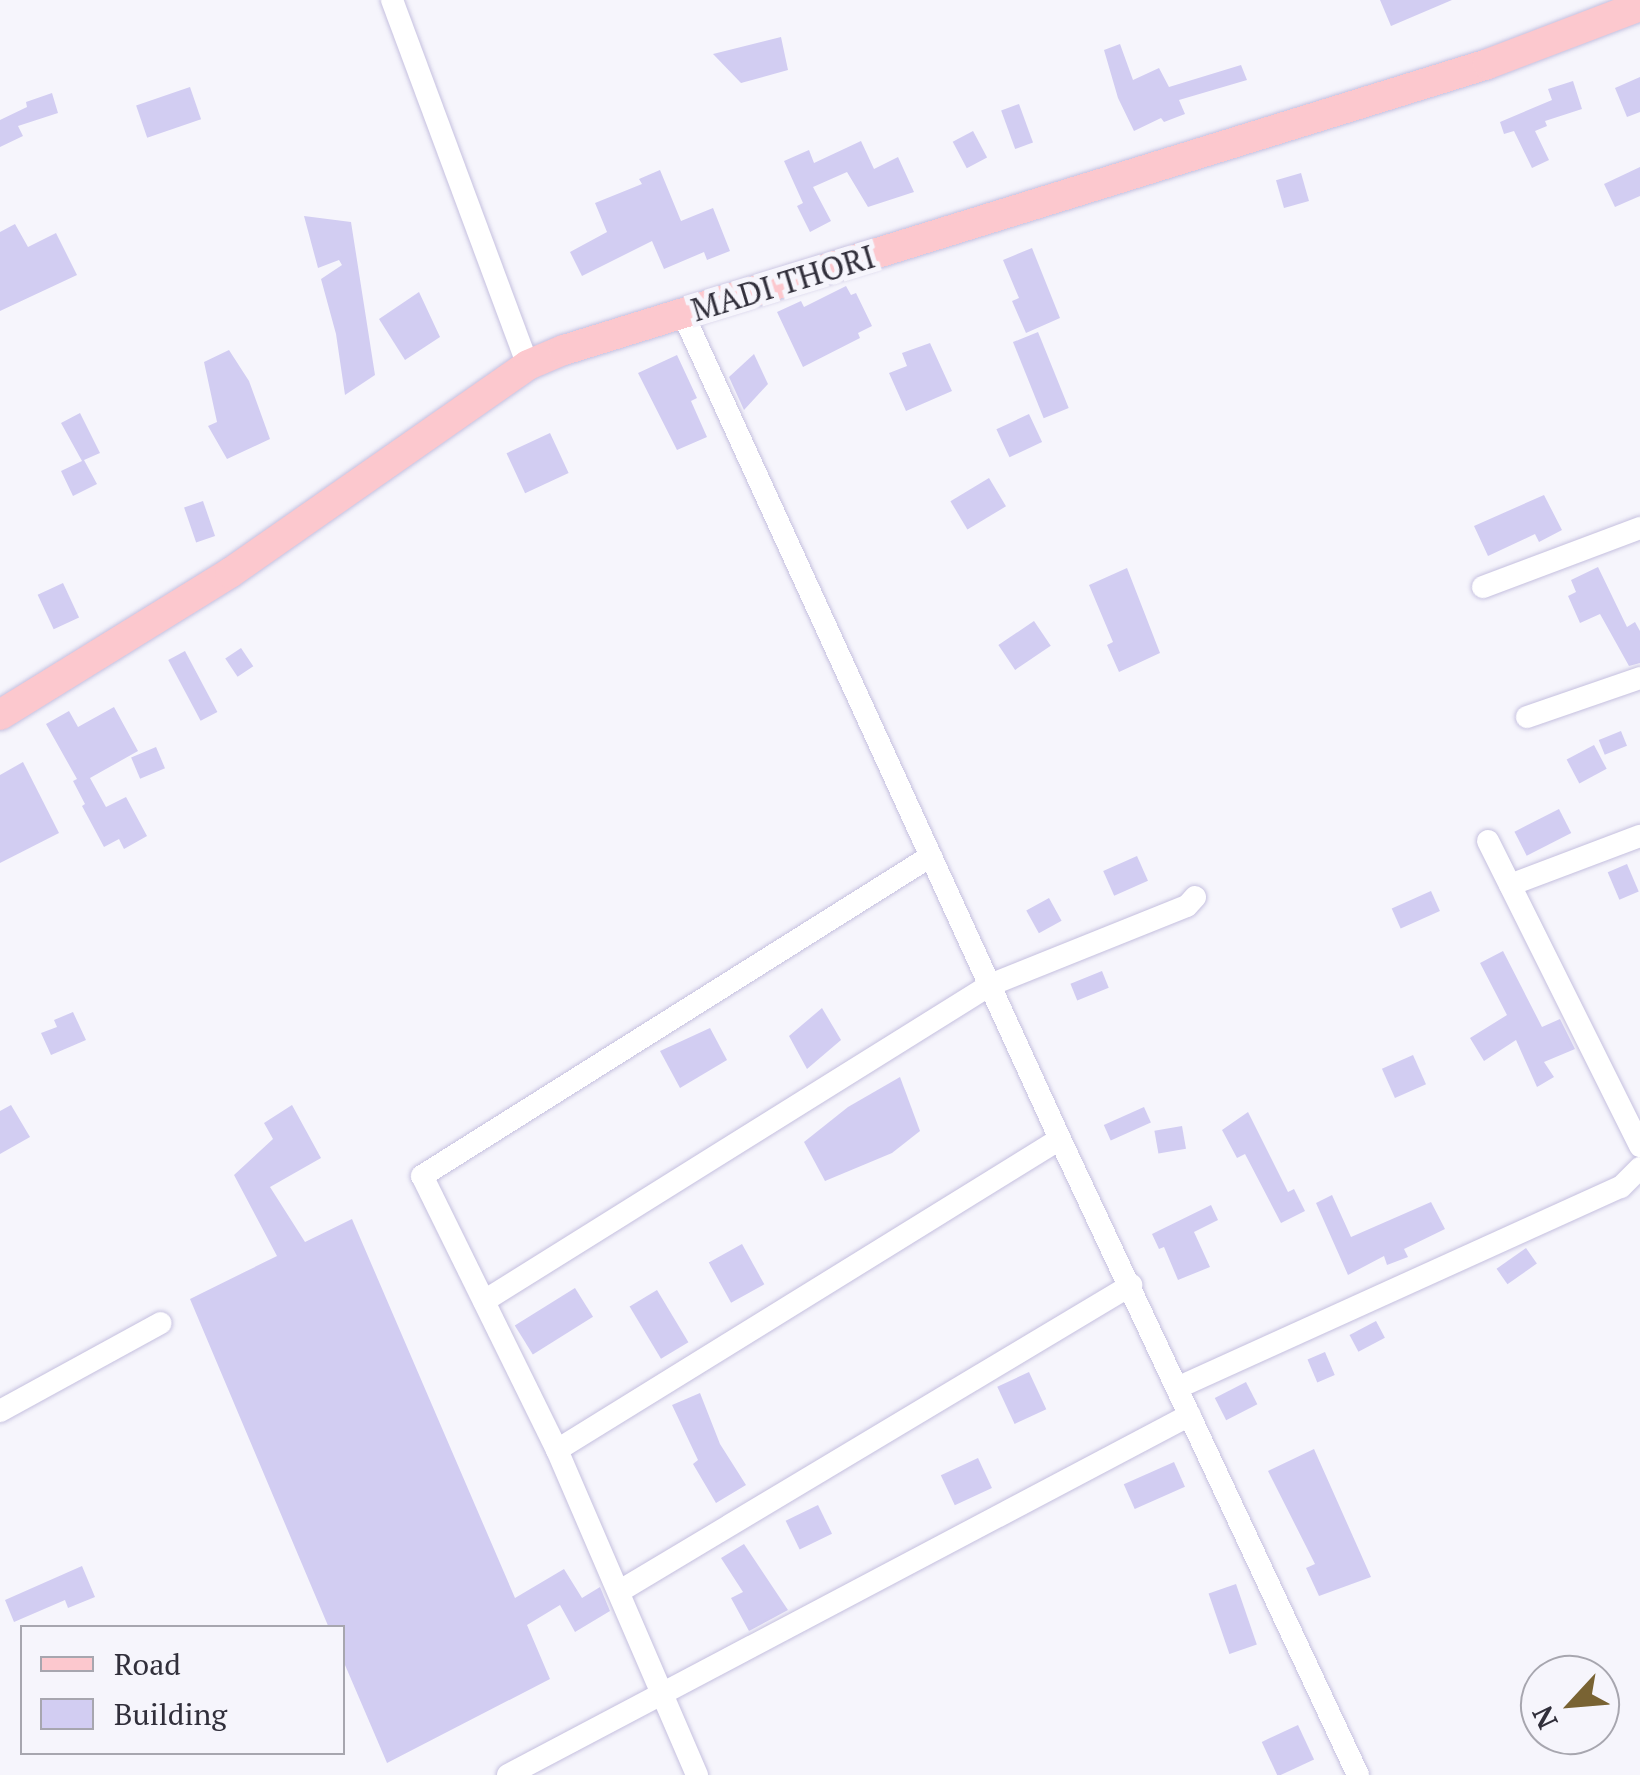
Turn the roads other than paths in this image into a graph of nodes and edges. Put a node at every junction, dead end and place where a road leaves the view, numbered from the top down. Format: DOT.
graph roads {
  1 [pos="392,0"];
  2 [pos="1640,6"];
  3 [pos="684,314"];
  4 [pos="528,365"];
  5 [pos="1640,528"];
  6 [pos="1484,587"];
  7 [pos="1640,678"];
  8 [pos="0,716"];
  9 [pos="1527,717"];
  10 [pos="1488,841"];
  11 [pos="1638,844"];
  12 [pos="932,856"];
  13 [pos="1510,885"];
  14 [pos="1195,897"];
  15 [pos="990,985"];
  16 [pos="1060,1140"];
  17 [pos="1640,1146"];
  18 [pos="1640,1168"];
  19 [pos="1131,1285"];
  20 [pos="484,1301"];
  21 [pos="162,1323"];
  22 [pos="1177,1388"];
  23 [pos="0,1411"];
  24 [pos="1190,1415"];
  25 [pos="557,1450"];
  26 [pos="620,1592"];
  27 [pos="665,1694"];
  28 [pos="508,1775"];
  29 [pos="697,1775"];
  30 [pos="1358,1775"];
  1 -- 4 [label="street"];
  2 -- 3 [label="main road, MADI THORI"];
  3 -- 4 [label="main road, MADI THORI"];
  3 -- 12 [label="street"];
  4 -- 8 [label="main road, MADI THORI"];
  5 -- 6 [label="street"];
  7 -- 9 [label="street"];
  10 -- 13 [label="street"];
  11 -- 13 [label="street"];
  12 -- 15 [label="street"];
  12 -- 20 [label="street"];
  13 -- 17 [label="street"];
  14 -- 15 [label="street"];
  15 -- 16 [label="street"];
  15 -- 20 [label="street"];
  16 -- 19 [label="street"];
  16 -- 25 [label="street"];
  18 -- 22 [label="street"];
  19 -- 22 [label="street"];
  19 -- 26 [label="street"];
  20 -- 25 [label="street"];
  21 -- 23 [label="street"];
  22 -- 24 [label="street"];
  24 -- 27 [label="street"];
  24 -- 30 [label="street"];
  25 -- 26 [label="street"];
  26 -- 27 [label="street"];
  27 -- 28 [label="street"];
  27 -- 29 [label="street"];
}
